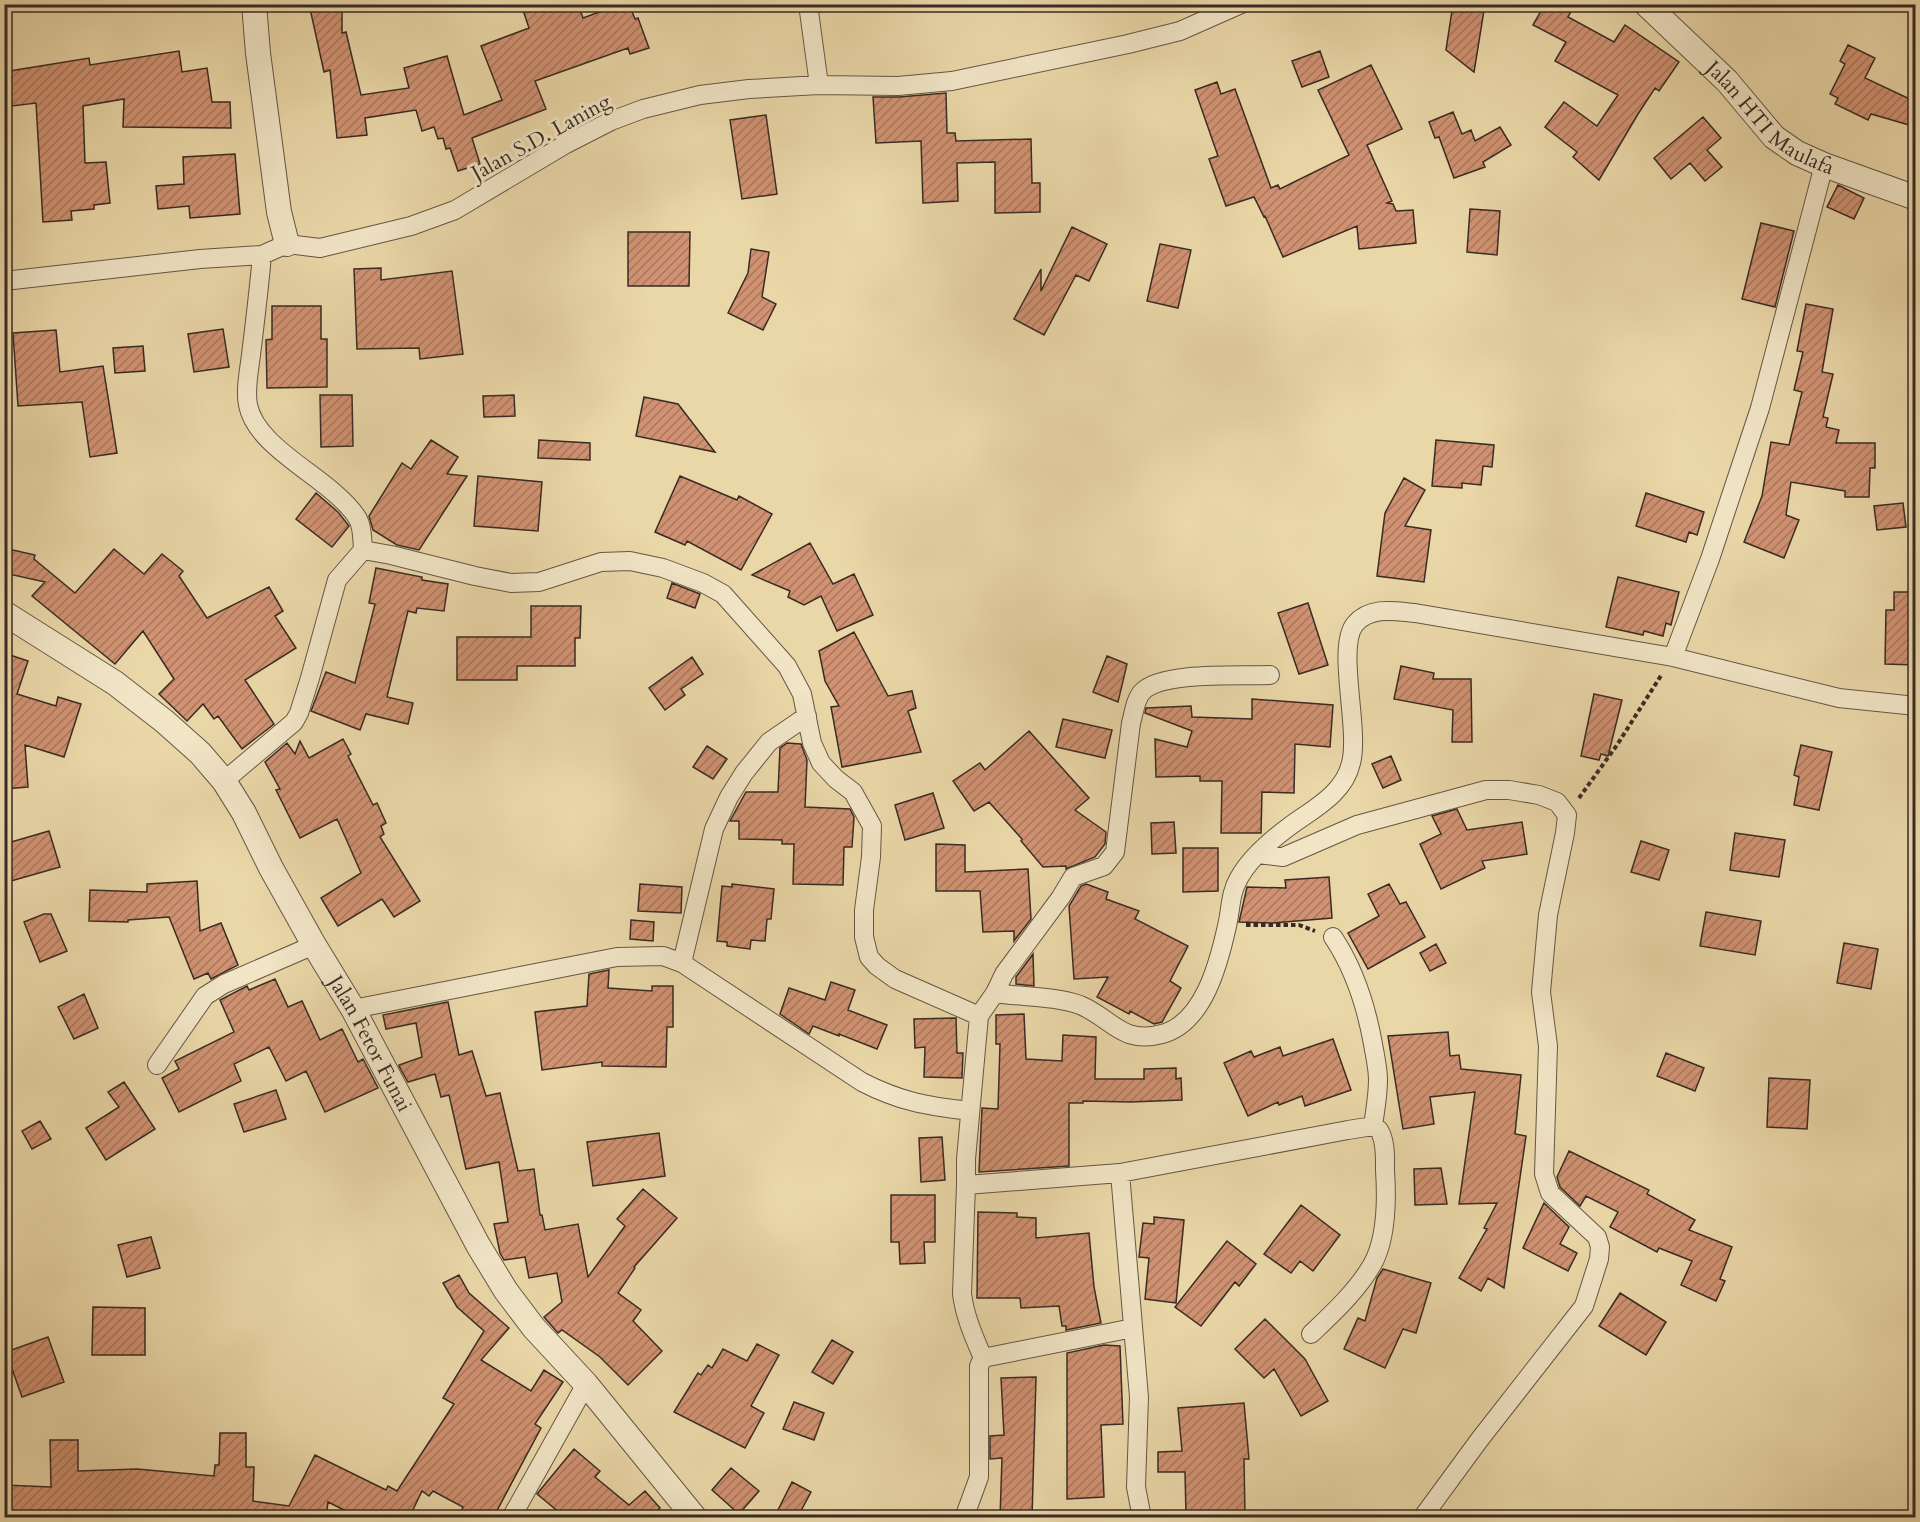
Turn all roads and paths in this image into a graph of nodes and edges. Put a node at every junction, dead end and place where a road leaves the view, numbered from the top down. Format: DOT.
graph roads {
  1 [pos="254,4"];
  2 [pos="808,4"];
  3 [pos="1241,4"];
  4 [pos="1646,4"];
  5 [pos="819,85"];
  6 [pos="1824,165"];
  7 [pos="1916,198"];
  8 [pos="287,244"];
  9 [pos="262,255"];
  10 [pos="4,280"];
  11 [pos="363,550"];
  12 [pos="4,613"];
  13 [pos="1672,657"];
  14 [pos="1270,675"];
  15 [pos="1916,706"];
  16 [pos="807,716"];
  17 [pos="224,781"];
  18 [pos="1566,815"];
  19 [pos="1258,854"];
  20 [pos="1227,925"];
  21 [pos="1333,937"];
  22 [pos="314,945"];
  23 [pos="682,963"];
  24 [pos="995,993"];
  25 [pos="353,1009"];
  26 [pos="979,1016"];
  27 [pos="157,1065"];
  28 [pos="970,1112"];
  29 [pos="1373,1126"];
  30 [pos="1119,1173"];
  31 [pos="966,1185"];
  32 [pos="1133,1328"];
  33 [pos="1311,1334"];
  34 [pos="983,1358"];
  35 [pos="585,1384"];
  36 [pos="511,1518"];
  37 [pos="695,1518"];
  38 [pos="964,1518"];
  39 [pos="1142,1518"];
  40 [pos="1422,1518"];
  1 -- 8 [label="street"];
  2 -- 5 [label="street"];
  3 -- 5 [label="street, Jalan S.D. Laning"];
  4 -- 6 [label="street, Jalan HTI Maulafa"];
  5 -- 8 [label="street, Jalan S.D. Laning"];
  6 -- 7 [label="street, Jalan HTI Maulafa"];
  6 -- 13 [label="street"];
  8 -- 9 [label="street"];
  9 -- 10 [label="street"];
  9 -- 11 [label="street"];
  11 -- 16 [label="street"];
  11 -- 17 [label="street"];
  12 -- 17 [label="street, Jalan Fetor Funai"];
  13 -- 15 [label="street"];
  13 -- 18 [label="path"];
  13 -- 19 [label="street"];
  14 -- 24 [label="street"];
  16 -- 23 [label="street"];
  16 -- 26 [label="street"];
  17 -- 22 [label="street, Jalan Fetor Funai"];
  18 -- 19 [label="street"];
  18 -- 40 [label="street"];
  19 -- 20 [label="street"];
  20 -- 21 [label="path"];
  20 -- 24 [label="street"];
  21 -- 29 [label="street"];
  22 -- 25 [label="street, Jalan Fetor Funai"];
  22 -- 27 [label="street"];
  23 -- 25 [label="street"];
  23 -- 28 [label="street"];
  24 -- 26 [label="street"];
  25 -- 35 [label="street, Jalan Fetor Funai"];
  26 -- 28 [label="street"];
  28 -- 31 [label="street"];
  29 -- 30 [label="street"];
  29 -- 33 [label="street"];
  30 -- 31 [label="street"];
  30 -- 32 [label="street"];
  31 -- 34 [label="street"];
  32 -- 34 [label="street"];
  32 -- 39 [label="street"];
  34 -- 38 [label="street"];
  35 -- 36 [label="street"];
  35 -- 37 [label="street, Jalan Fetor Funai"];
}
